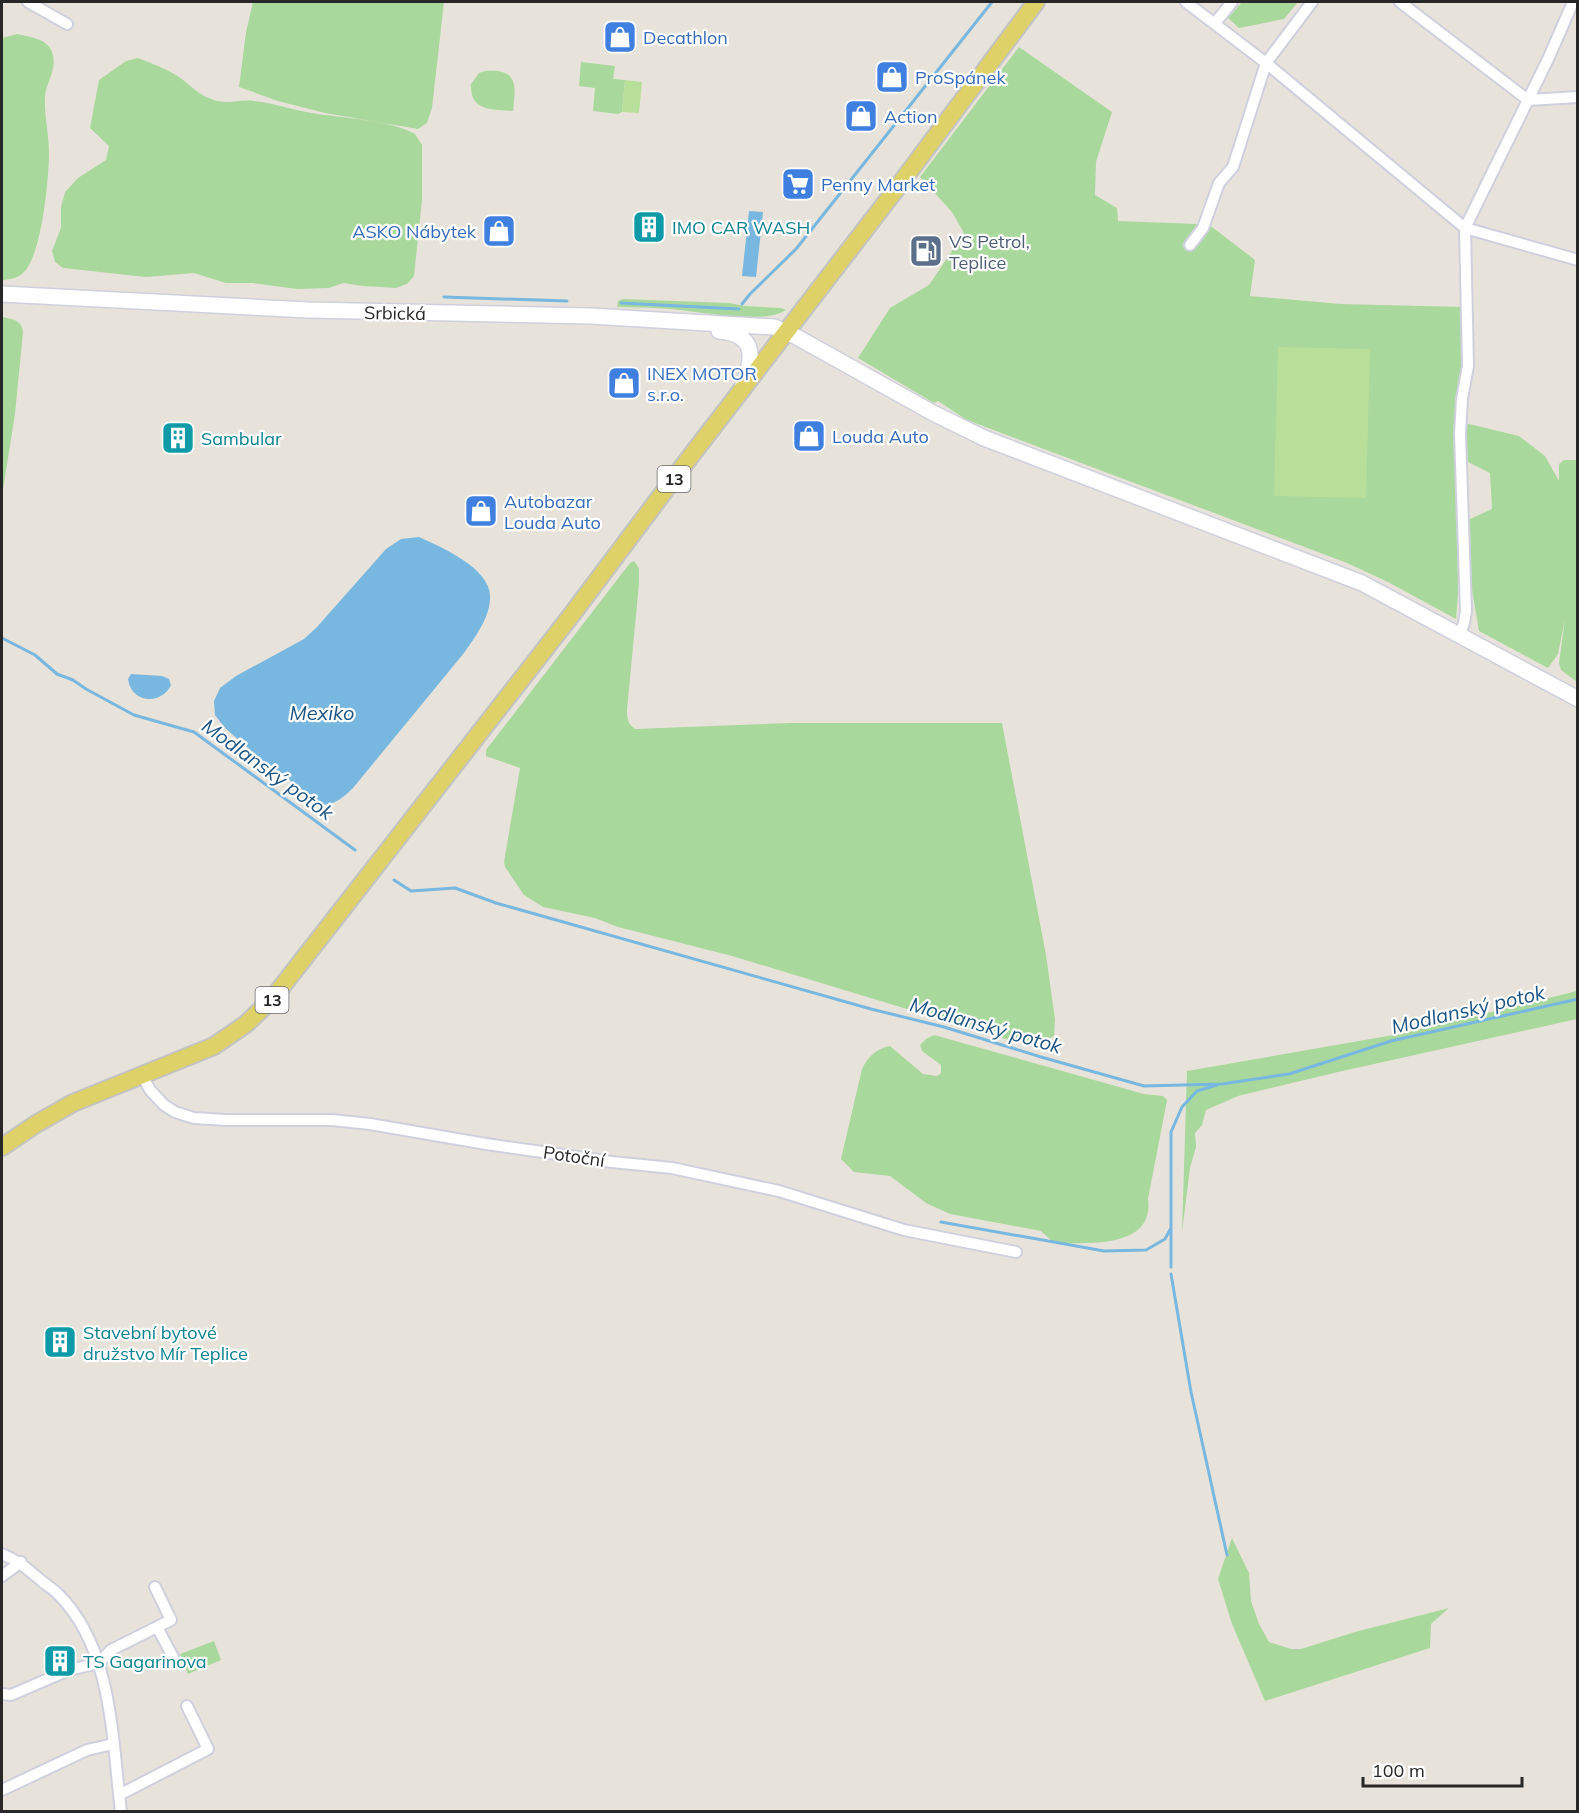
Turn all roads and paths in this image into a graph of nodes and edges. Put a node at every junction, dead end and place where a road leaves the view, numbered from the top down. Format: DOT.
graph roads {
  1 [pos="28,2"];
  2 [pos="1036,2"];
  3 [pos="1186,2"];
  4 [pos="1232,2"];
  5 [pos="1312,2"];
  6 [pos="1400,2"];
  7 [pos="1573,2"];
  8 [pos="1215,23"];
  9 [pos="67,24"];
  10 [pos="1266,63"];
  11 [pos="1578,97"];
  12 [pos="1528,100"];
  13 [pos="1465,228"];
  14 [pos="1190,246"];
  15 [pos="1578,260"];
  16 [pos="2,294"];
  17 [pos="682,320"];
  18 [pos="787,332"];
  19 [pos="739,394"];
  20 [pos="1459,637"];
  21 [pos="1578,699"];
  22 [pos="142,1075"];
  23 [pos="2,1147"];
  24 [pos="1016,1252"];
  25 [pos="2,1554"];
  26 [pos="21,1562"];
  27 [pos="2,1576"];
  28 [pos="155,1587"];
  29 [pos="157,1627"];
  30 [pos="172,1657"];
  31 [pos="99,1663"];
  32 [pos="2,1694"];
  33 [pos="187,1706"];
  34 [pos="113,1744"];
  35 [pos="2,1790"];
  36 [pos="118,1795"];
  37 [pos="121,1812"];
  1 -- 9 [label="street"];
  2 -- 18 [label="main road, 13"];
  3 -- 8 [label="street"];
  4 -- 8 [label="street"];
  5 -- 10 [label="street"];
  6 -- 12 [label="street"];
  7 -- 12 [label="street"];
  8 -- 10 [label="street"];
  10 -- 13 [label="street"];
  10 -- 14 [label="street"];
  11 -- 12 [label="street"];
  12 -- 13 [label="street"];
  13 -- 15 [label="street"];
  13 -- 20 [label="street"];
  16 -- 17 [label="street, Srbická"];
  17 -- 18 [label="street, Srbická"];
  17 -- 19 [label="street"];
  18 -- 19 [label="main road, 13"];
  18 -- 20 [label="street, Srbická"];
  19 -- 22 [label="main road, 13"];
  20 -- 21 [label="street, Srbická"];
  22 -- 23 [label="main road, 13"];
  22 -- 24 [label="street, Potoční"];
  25 -- 26 [label="street"];
  26 -- 27 [label="street"];
  26 -- 31 [label="street"];
  28 -- 29 [label="street"];
  29 -- 30 [label="street"];
  29 -- 31 [label="street"];
  31 -- 32 [label="street"];
  31 -- 34 [label="street"];
  33 -- 36 [label="street"];
  34 -- 35 [label="street"];
  34 -- 36 [label="street"];
  36 -- 37 [label="street"];
}
